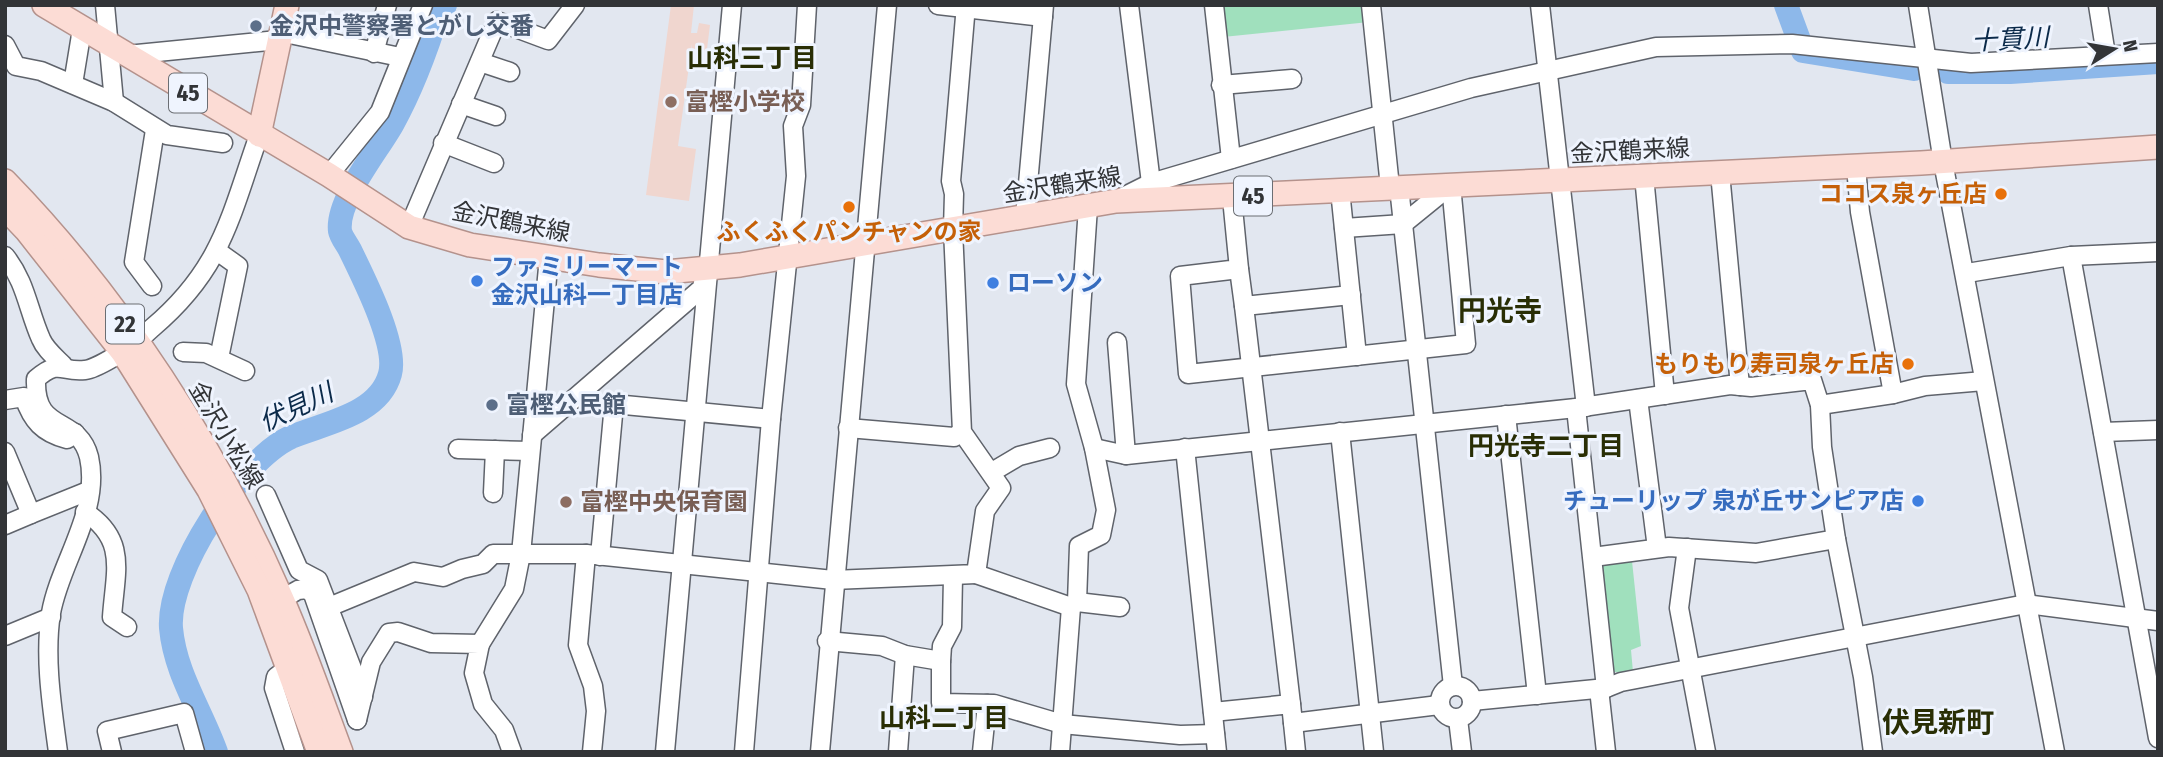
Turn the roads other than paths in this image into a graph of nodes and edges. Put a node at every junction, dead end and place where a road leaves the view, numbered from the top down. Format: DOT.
graph roads {
  1 [pos="105,5"];
  2 [pos="287,5"];
  3 [pos="387,5"];
  4 [pos="423,5"];
  5 [pos="575,5"];
  6 [pos="732,5"];
  7 [pos="807,5"];
  8 [pos="887,5"];
  9 [pos="939,5"];
  10 [pos="1129,5"];
  11 [pos="1214,5"];
  12 [pos="1371,5"];
  13 [pos="1540,5"];
  14 [pos="1918,5"];
  15 [pos="2098,5"];
  16 [pos="966,6"];
  17 [pos="48,7"];
  18 [pos="1044,11"];
  19 [pos="82,29"];
  20 [pos="279,36"];
  21 [pos="5,45"];
  22 [pos="118,50"];
  23 [pos="374,53"];
  24 [pos="2158,53"];
  25 [pos="2106,55"];
  26 [pos="1927,56"];
  27 [pos="400,57"];
  28 [pos="480,62"];
  29 [pos="10,66"];
  30 [pos="1548,69"];
  31 [pos="510,72"];
  32 [pos="1292,79"];
  33 [pos="73,84"];
  34 [pos="1221,85"];
  35 [pos="114,102"];
  36 [pos="461,104"];
  37 [pos="1383,114"];
  38 [pos="496,116"];
  39 [pos="155,130"];
  40 [pos="259,135"];
  41 [pos="443,142"];
  42 [pos="223,143"];
  43 [pos="2158,147"];
  44 [pos="1231,159"];
  45 [pos="1943,162"];
  46 [pos="494,163"];
  47 [pos="1857,166"];
  48 [pos="1720,173"];
  49 [pos="331,176"];
  50 [pos="1644,176"];
  51 [pos="1561,180"];
  52 [pos="5,181"];
  53 [pos="1151,183"];
  54 [pos="1451,185"];
  55 [pos="1395,187"];
  56 [pos="1340,190"];
  57 [pos="1232,198"];
  58 [pos="1116,201"];
  59 [pos="1088,207"];
  60 [pos="5,208"];
  61 [pos="1025,218"];
  62 [pos="1403,224"];
  63 [pos="409,227"];
  64 [pos="1344,228"];
  65 [pos="953,229"];
  66 [pos="864,244"];
  67 [pos="217,251"];
  68 [pos="2158,252"];
  69 [pos="5,256"];
  70 [pos="788,256"];
  71 [pos="2071,256"];
  72 [pos="549,257"];
  73 [pos="706,268"];
  74 [pos="1239,269"];
  75 [pos="1967,273"];
  76 [pos="152,286"];
  77 [pos="1351,295"];
  78 [pos="1244,306"];
  79 [pos="1118,342"];
  80 [pos="130,347"];
  81 [pos="1417,350"];
  82 [pos="183,352"];
  83 [pos="1357,356"];
  84 [pos="219,358"];
  85 [pos="62,365"];
  86 [pos="1251,368"];
  87 [pos="245,371"];
  88 [pos="1984,381"];
  89 [pos="1740,386"];
  90 [pos="1893,394"];
  91 [pos="1665,396"];
  92 [pos="5,400"];
  93 [pos="1638,400"];
  94 [pos="1821,405"];
  95 [pos="1581,407"];
  96 [pos="695,413"];
  97 [pos="1506,415"];
  98 [pos="771,419"];
  99 [pos="1424,423"];
  100 [pos="848,428"];
  101 [pos="2158,430"];
  102 [pos="962,432"];
  103 [pos="1340,432"];
  104 [pos="2103,432"];
  105 [pos="75,433"];
  106 [pos="1259,440"];
  107 [pos="531,443"];
  108 [pos="1050,448"];
  109 [pos="1094,448"];
  110 [pos="1185,448"];
  111 [pos="458,449"];
  112 [pos="495,450"];
  113 [pos="5,452"];
  114 [pos="1126,455"];
  115 [pos="992,472"];
  116 [pos="88,491"];
  117 [pos="493,493"];
  118 [pos="266,495"];
  119 [pos="85,512"];
  120 [pos="32,514"];
  121 [pos="234,518"];
  122 [pos="5,525"];
  123 [pos="1836,539"];
  124 [pos="1657,548"];
  125 [pos="1687,548"];
  126 [pos="520,554"];
  127 [pos="593,555"];
  128 [pos="1593,558"];
  129 [pos="682,567"];
  130 [pos="757,573"];
  131 [pos="976,574"];
  132 [pos="953,577"];
  133 [pos="833,580"];
  134 [pos="282,599"];
  135 [pos="1074,604"];
  136 [pos="2026,604"];
  137 [pos="329,607"];
  138 [pos="1120,607"];
  139 [pos="51,617"];
  140 [pos="2138,619"];
  141 [pos="2158,621"];
  142 [pos="127,627"];
  143 [pos="5,636"];
  144 [pos="1855,637"];
  145 [pos="827,641"];
  146 [pos="480,644"];
  147 [pos="905,655"];
  148 [pos="941,661"];
  149 [pos="288,668"];
  150 [pos="1690,669"];
  151 [pos="1453,686"];
  152 [pos="1602,689"];
  153 [pos="1537,695"];
  154 [pos="363,697"];
  155 [pos="1472,701"];
  156 [pos="988,704"];
  157 [pos="1291,704"];
  158 [pos="1439,705"];
  159 [pos="1213,712"];
  160 [pos="1370,713"];
  161 [pos="1458,719"];
  162 [pos="1293,723"];
  163 [pos="1062,724"];
  164 [pos="2158,736"];
  165 [pos="1216,743"];
  166 [pos="58,752"];
  167 [pos="111,752"];
  168 [pos="195,752"];
  169 [pos="295,752"];
  170 [pos="319,752"];
  171 [pos="341,752"];
  172 [pos="512,752"];
  173 [pos="592,752"];
  174 [pos="665,752"];
  175 [pos="744,752"];
  176 [pos="820,752"];
  177 [pos="898,752"];
  178 [pos="982,752"];
  179 [pos="1060,752"];
  180 [pos="1296,752"];
  181 [pos="1374,752"];
  182 [pos="1462,752"];
  183 [pos="1606,752"];
  184 [pos="1706,752"];
  185 [pos="1873,752"];
  186 [pos="2055,752"];
  1 -- 22 [label="street"];
  2 -- 20 [label="main road"];
  3 -- 23 [label="street"];
  4 -- 27 [label="street"];
  5 -- 28 [label="street"];
  6 -- 73 [label="street"];
  7 -- 70 [label="street"];
  8 -- 66 [label="street"];
  9 -- 16 [label="street"];
  10 -- 53 [label="street"];
  11 -- 34 [label="street"];
  12 -- 37 [label="street"];
  13 -- 30 [label="street"];
  14 -- 26 [label="street"];
  15 -- 25 [label="street"];
  16 -- 18 [label="street"];
  16 -- 65 [label="street"];
  17 -- 19 [label="main road, 金沢鶴来線 / 45"];
  18 -- 61 [label="street"];
  19 -- 22 [label="main road, 金沢鶴来線 / 45"];
  19 -- 33 [label="street"];
  20 -- 22 [label="street"];
  20 -- 23 [label="street"];
  20 -- 40 [label="main road"];
  21 -- 29 [label="street"];
  22 -- 35 [label="street"];
  22 -- 40 [label="main road, 金沢鶴来線 / 45"];
  23 -- 27 [label="street"];
  24 -- 25 [label="street"];
  25 -- 26 [label="street"];
  26 -- 30 [label="street"];
  26 -- 45 [label="street"];
  27 -- 49 [label="street"];
  28 -- 31 [label="street"];
  28 -- 36 [label="street"];
  29 -- 33 [label="street"];
  30 -- 37 [label="street"];
  30 -- 51 [label="street"];
  32 -- 34 [label="street"];
  33 -- 35 [label="street"];
  34 -- 44 [label="street"];
  35 -- 39 [label="street"];
  36 -- 38 [label="street"];
  36 -- 41 [label="street"];
  37 -- 44 [label="street"];
  37 -- 55 [label="street"];
  39 -- 42 [label="street"];
  39 -- 76 [label="street"];
  40 -- 49 [label="main road, 金沢鶴来線 / 45"];
  40 -- 67 [label="street"];
  41 -- 46 [label="street"];
  41 -- 63 [label="street"];
  43 -- 45 [label="main road, 金沢鶴来線 / 45"];
  44 -- 53 [label="street"];
  45 -- 47 [label="main road, 金沢鶴来線 / 45"];
  45 -- 75 [label="street"];
  47 -- 48 [label="main road, 金沢鶴来線 / 45"];
  47 -- 90 [label="street"];
  48 -- 50 [label="main road, 金沢鶴来線 / 45"];
  48 -- 89 [label="street"];
  49 -- 63 [label="main road, 金沢鶴来線 / 45"];
  50 -- 51 [label="main road, 金沢鶴来線 / 45"];
  50 -- 91 [label="street"];
  51 -- 54 [label="main road, 金沢鶴来線 / 45"];
  51 -- 95 [label="street"];
  52 -- 80 [label="main road, 金沢小松線 / 22"];
  53 -- 58 [label="street"];
  54 -- 55 [label="main road, 金沢鶴来線 / 45"];
  54 -- 62 [label="street"];
  54 -- 81 [label="street"];
  55 -- 56 [label="main road, 金沢鶴来線 / 45"];
  55 -- 62 [label="street"];
  56 -- 57 [label="main road, 金沢鶴来線 / 45"];
  56 -- 64 [label="street"];
  57 -- 58 [label="main road, 金沢鶴来線 / 45"];
  57 -- 74 [label="street"];
  58 -- 59 [label="main road, 金沢鶴来線 / 45"];
  59 -- 61 [label="main road, 金沢鶴来線 / 45"];
  59 -- 109 [label="street"];
  60 -- 80 [label="main road, 金沢小松線 / 22"];
  61 -- 65 [label="main road, 金沢鶴来線 / 45"];
  62 -- 64 [label="street"];
  62 -- 81 [label="street"];
  63 -- 72 [label="main road, 金沢鶴来線 / 45"];
  64 -- 77 [label="street"];
  65 -- 66 [label="main road, 金沢鶴来線 / 45"];
  65 -- 102 [label="street"];
  66 -- 70 [label="main road, 金沢鶴来線 / 45"];
  66 -- 100 [label="street"];
  67 -- 80 [label="street"];
  67 -- 84 [label="street"];
  68 -- 71 [label="street"];
  69 -- 85 [label="street"];
  70 -- 73 [label="main road, 金沢鶴来線 / 45"];
  70 -- 98 [label="street"];
  71 -- 75 [label="street"];
  71 -- 104 [label="street"];
  72 -- 73 [label="main road, 金沢鶴来線 / 45"];
  72 -- 107 [label="street"];
  73 -- 96 [label="street"];
  73 -- 107 [label="street"];
  74 -- 78 [label="street"];
  74 -- 86 [label="street"];
  75 -- 88 [label="street"];
  77 -- 78 [label="street"];
  77 -- 83 [label="street"];
  78 -- 86 [label="street"];
  79 -- 114 [label="street"];
  80 -- 85 [label="street"];
  80 -- 121 [label="main road, 金沢小松線 / 22"];
  81 -- 83 [label="street"];
  81 -- 99 [label="street"];
  82 -- 84 [label="street"];
  83 -- 86 [label="street"];
  84 -- 87 [label="street"];
  85 -- 105 [label="street"];
  86 -- 106 [label="street"];
  88 -- 90 [label="street"];
  88 -- 136 [label="street"];
  89 -- 91 [label="street"];
  89 -- 94 [label="street"];
  90 -- 94 [label="street"];
  91 -- 93 [label="street"];
  92 -- 105 [label="street"];
  93 -- 95 [label="street"];
  93 -- 124 [label="street"];
  94 -- 123 [label="street"];
  95 -- 97 [label="street"];
  95 -- 128 [label="street"];
  96 -- 98 [label="street"];
  96 -- 127 [label="street"];
  96 -- 129 [label="street"];
  97 -- 99 [label="street"];
  97 -- 153 [label="street"];
  98 -- 130 [label="street"];
  99 -- 103 [label="street"];
  99 -- 151 [label="street"];
  100 -- 102 [label="street"];
  100 -- 133 [label="street"];
  101 -- 104 [label="street"];
  102 -- 115 [label="street"];
  103 -- 106 [label="street"];
  103 -- 160 [label="street"];
  104 -- 140 [label="street"];
  105 -- 116 [label="street"];
  106 -- 110 [label="street"];
  106 -- 157 [label="street"];
  107 -- 112 [label="street"];
  107 -- 126 [label="street"];
  108 -- 115 [label="street"];
  109 -- 114 [label="street"];
  109 -- 135 [label="street"];
  110 -- 114 [label="street"];
  110 -- 159 [label="street"];
  111 -- 112 [label="street"];
  112 -- 117 [label="street"];
  113 -- 120 [label="street"];
  115 -- 131 [label="street"];
  116 -- 119 [label="street"];
  116 -- 120 [label="street"];
  118 -- 137 [label="street"];
  119 -- 139 [label="street"];
  119 -- 142 [label="street"];
  120 -- 122 [label="street"];
  121 -- 134 [label="main road, 金沢小松線 / 22"];
  121 -- 149 [label="main road, 金沢小松線 / 22"];
  123 -- 125 [label="street"];
  123 -- 144 [label="street"];
  124 -- 125 [label="street"];
  124 -- 128 [label="street"];
  125 -- 150 [label="street"];
  126 -- 127 [label="street"];
  126 -- 137 [label="street"];
  126 -- 146 [label="street"];
  127 -- 129 [label="street"];
  127 -- 173 [label="street"];
  128 -- 152 [label="street"];
  129 -- 130 [label="street"];
  129 -- 174 [label="street"];
  130 -- 133 [label="street"];
  130 -- 175 [label="street"];
  131 -- 132 [label="street"];
  131 -- 135 [label="street"];
  132 -- 133 [label="street"];
  132 -- 148 [label="street"];
  133 -- 145 [label="street"];
  134 -- 154 [label="street"];
  134 -- 171 [label="main road, 金沢小松線 / 22"];
  135 -- 138 [label="street"];
  135 -- 163 [label="street"];
  136 -- 140 [label="street"];
  136 -- 144 [label="street"];
  136 -- 186 [label="street"];
  137 -- 154 [label="street"];
  139 -- 143 [label="street"];
  139 -- 166 [label="street"];
  140 -- 141 [label="street"];
  140 -- 164 [label="street"];
  144 -- 150 [label="street"];
  144 -- 185 [label="street"];
  145 -- 147 [label="street"];
  145 -- 176 [label="street"];
  146 -- 154 [label="street"];
  146 -- 172 [label="street"];
  147 -- 148 [label="street"];
  147 -- 177 [label="street"];
  148 -- 156 [label="street"];
  149 -- 169 [label="street"];
  149 -- 170 [label="main road, 金沢小松線 / 22"];
  150 -- 152 [label="street"];
  150 -- 184 [label="street"];
  151 -- 155 [label="street"];
  151 -- 158 [label="street"];
  152 -- 153 [label="street"];
  152 -- 183 [label="street"];
  153 -- 155 [label="street"];
  155 -- 161 [label="street"];
  156 -- 163 [label="street"];
  156 -- 178 [label="street"];
  157 -- 159 [label="street"];
  157 -- 162 [label="street"];
  158 -- 160 [label="street"];
  158 -- 161 [label="street"];
  159 -- 165 [label="street"];
  160 -- 162 [label="street"];
  160 -- 181 [label="street"];
  161 -- 182 [label="street"];
  162 -- 180 [label="street"];
  163 -- 165 [label="street"];
  163 -- 179 [label="street"];
  167 -- 168 [label="street"];
}
